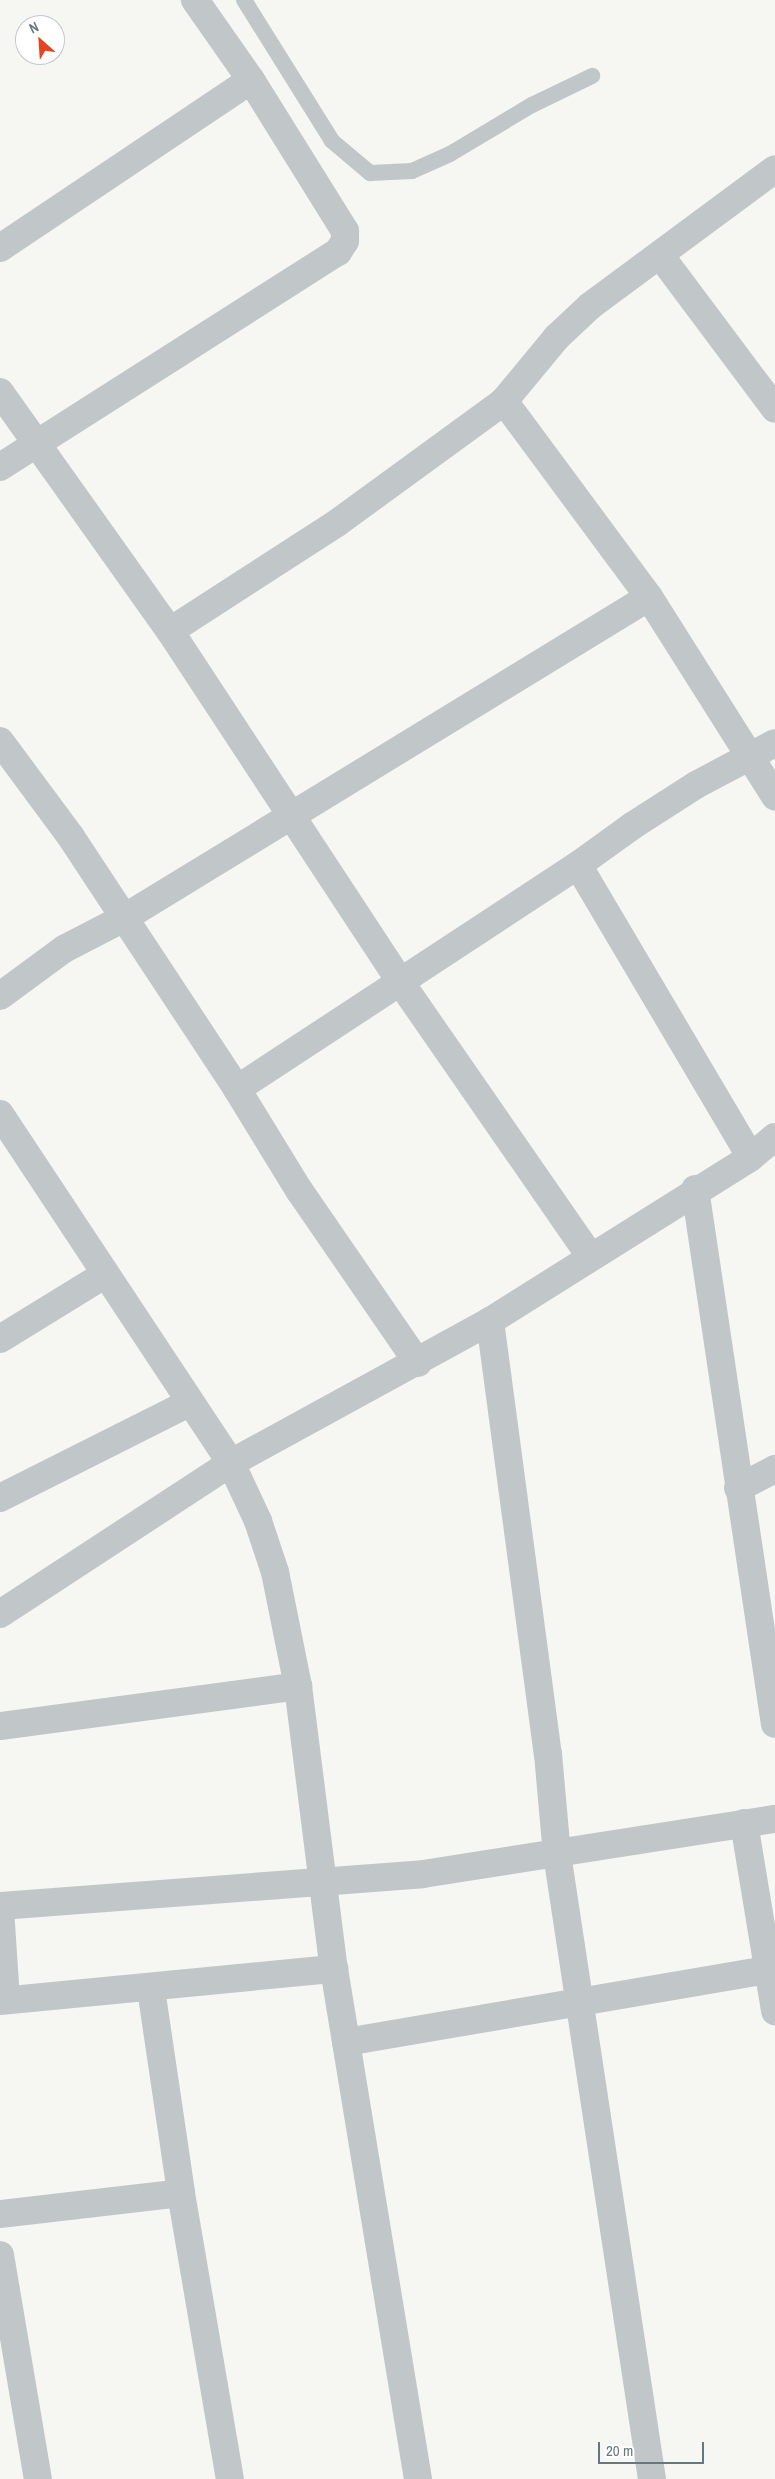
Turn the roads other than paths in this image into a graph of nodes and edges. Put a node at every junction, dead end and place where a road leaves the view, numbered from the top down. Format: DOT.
graph roads {
  1 [pos="195,0"];
  2 [pos="244,0"];
  3 [pos="592,76"];
  4 [pos="251,80"];
  5 [pos="775,169"];
  6 [pos="0,248"];
  7 [pos="660,255"];
  8 [pos="0,392"];
  9 [pos="504,401"];
  10 [pos="775,408"];
  11 [pos="36,446"];
  12 [pos="0,467"];
  13 [pos="649,597"];
  14 [pos="170,631"];
  15 [pos="0,741"];
  16 [pos="775,743"];
  17 [pos="751,757"];
  18 [pos="775,796"];
  19 [pos="290,816"];
  20 [pos="578,865"];
  21 [pos="124,918"];
  22 [pos="401,982"];
  23 [pos="0,996"];
  24 [pos="237,1089"];
  25 [pos="0,1114"];
  26 [pos="775,1137"];
  27 [pos="751,1157"];
  28 [pos="695,1189"];
  29 [pos="591,1256"];
  30 [pos="104,1274"];
  31 [pos="490,1322"];
  32 [pos="0,1339"];
  33 [pos="418,1363"];
  34 [pos="189,1403"];
  35 [pos="231,1464"];
  36 [pos="775,1469"];
  37 [pos="738,1488"];
  38 [pos="0,1498"];
  39 [pos="763,1568"];
  40 [pos="0,1614"];
  41 [pos="298,1686"];
  42 [pos="775,1724"];
  43 [pos="0,1726"];
  44 [pos="775,1819"];
  45 [pos="744,1824"];
  46 [pos="557,1854"];
  47 [pos="322,1884"];
  48 [pos="0,1908"];
  49 [pos="334,1969"];
  50 [pos="772,1970"];
  51 [pos="151,1988"];
  52 [pos="3,2000"];
  53 [pos="579,2002"];
  54 [pos="775,2011"];
  55 [pos="346,2042"];
  56 [pos="180,2193"];
  57 [pos="0,2214"];
  58 [pos="0,2255"];
  59 [pos="38,2479"];
  60 [pos="230,2479"];
  61 [pos="418,2479"];
  62 [pos="652,2479"];
  1 -- 4 [label="street"];
  2 -- 3 [label="lane"];
  4 -- 6 [label="street"];
  4 -- 11 [label="street"];
  5 -- 7 [label="street"];
  7 -- 9 [label="street"];
  7 -- 10 [label="street"];
  8 -- 11 [label="street"];
  9 -- 13 [label="street"];
  9 -- 14 [label="street"];
  11 -- 12 [label="street"];
  11 -- 14 [label="street"];
  13 -- 17 [label="street"];
  13 -- 19 [label="street"];
  14 -- 19 [label="street"];
  15 -- 21 [label="street"];
  16 -- 17 [label="street"];
  17 -- 18 [label="street"];
  17 -- 20 [label="street"];
  19 -- 21 [label="street"];
  19 -- 22 [label="street"];
  20 -- 22 [label="street"];
  20 -- 27 [label="street"];
  21 -- 23 [label="street"];
  21 -- 24 [label="street"];
  22 -- 24 [label="street"];
  22 -- 29 [label="street"];
  24 -- 33 [label="street"];
  25 -- 30 [label="street"];
  26 -- 27 [label="street"];
  27 -- 28 [label="street"];
  28 -- 29 [label="street"];
  28 -- 37 [label="street"];
  29 -- 31 [label="street"];
  30 -- 32 [label="street"];
  30 -- 34 [label="street"];
  31 -- 33 [label="street"];
  31 -- 46 [label="street"];
  33 -- 35 [label="street"];
  34 -- 35 [label="street"];
  34 -- 38 [label="street"];
  35 -- 40 [label="street"];
  35 -- 41 [label="street"];
  36 -- 37 [label="street"];
  37 -- 39 [label="street"];
  39 -- 42 [label="street"];
  41 -- 43 [label="street"];
  41 -- 47 [label="street"];
  44 -- 45 [label="street"];
  45 -- 46 [label="street"];
  45 -- 50 [label="street"];
  46 -- 47 [label="street"];
  46 -- 53 [label="street"];
  47 -- 48 [label="street"];
  47 -- 49 [label="street"];
  48 -- 52 [label="street"];
  49 -- 51 [label="street"];
  49 -- 55 [label="street"];
  50 -- 53 [label="street"];
  50 -- 54 [label="street"];
  51 -- 52 [label="street"];
  51 -- 56 [label="street"];
  53 -- 55 [label="street"];
  53 -- 62 [label="street"];
  55 -- 61 [label="street"];
  56 -- 57 [label="street"];
  56 -- 60 [label="street"];
  58 -- 59 [label="street"];
}
